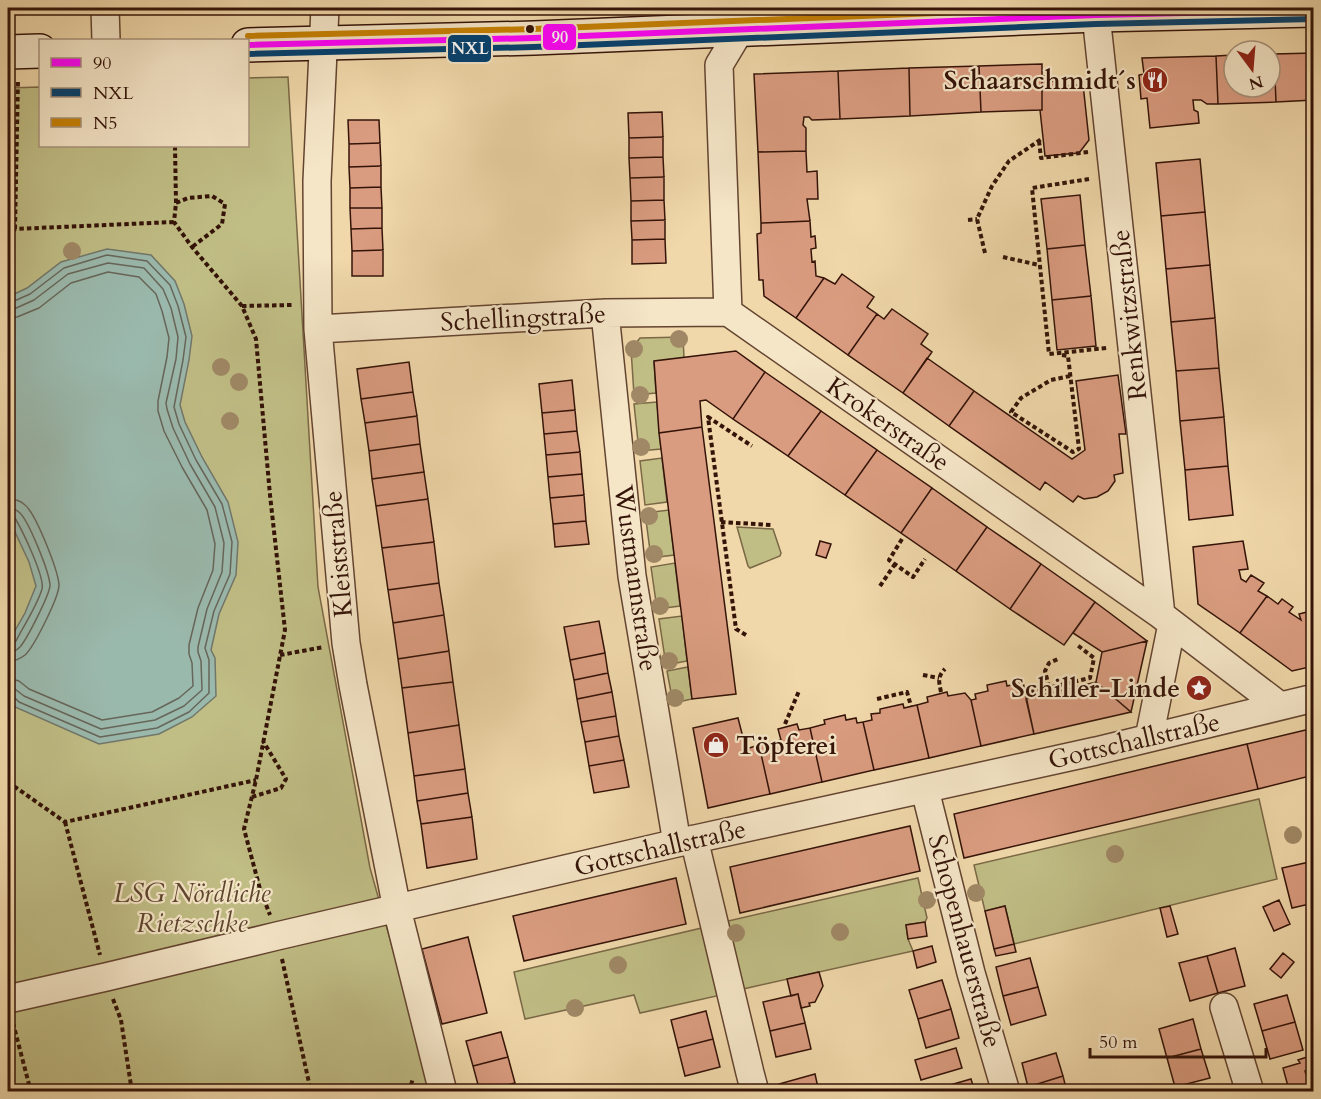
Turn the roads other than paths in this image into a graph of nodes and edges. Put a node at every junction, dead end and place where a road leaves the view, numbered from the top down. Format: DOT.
graph roads {
  1 [pos="105,8"];
  2 [pos="325,8"];
  3 [pos="1314,10"];
  4 [pos="1096,15"];
  5 [pos="746,19"];
  6 [pos="106,39"];
  7 [pos="324,43"];
  8 [pos="249,45"];
  9 [pos="728,312"];
  10 [pos="604,313"];
  11 [pos="318,317"];
  12 [pos="1166,620"];
  13 [pos="1314,698"];
  14 [pos="1280,706"];
  15 [pos="1149,738"];
  16 [pos="925,790"];
  17 [pos="686,841"];
  18 [pos="397,909"];
  19 [pos="1224,1007"];
  20 [pos="10,1011"];
  21 [pos="443,1092"];
  22 [pos="755,1092"];
  23 [pos="1006,1092"];
  24 [pos="1250,1092"];
  1 -- 6 [label="street"];
  2 -- 7 [label="street, Kleiststraße"];
  3 -- 4 [label="main road"];
  4 -- 5 [label="main road"];
  4 -- 12 [label="street, Renkwitzstraße"];
  5 -- 7 [label="main road"];
  5 -- 9 [label="street"];
  7 -- 8 [label="main road"];
  7 -- 11 [label="street, Kleiststraße"];
  9 -- 10 [label="street, Schellingstraße"];
  9 -- 12 [label="street, Krokerstraße"];
  10 -- 11 [label="street, Schellingstraße"];
  10 -- 17 [label="street, Wustmannstraße"];
  11 -- 18 [label="street, Kleiststraße"];
  12 -- 14 [label="street, Krokerstraße"];
  12 -- 15 [label="street, Renkwitzstraße"];
  13 -- 14 [label="street, Gottschallstraße"];
  14 -- 15 [label="street, Gottschallstraße"];
  15 -- 16 [label="street, Gottschallstraße"];
  16 -- 17 [label="street, Gottschallstraße"];
  16 -- 23 [label="street, Schopenhauerstraße"];
  17 -- 18 [label="street, Gottschallstraße"];
  17 -- 22 [label="street, Wustmannstraße"];
  18 -- 20 [label="street, Gottschallstraße"];
  18 -- 21 [label="street, Kleiststraße"];
  19 -- 24 [label="street"];
}
